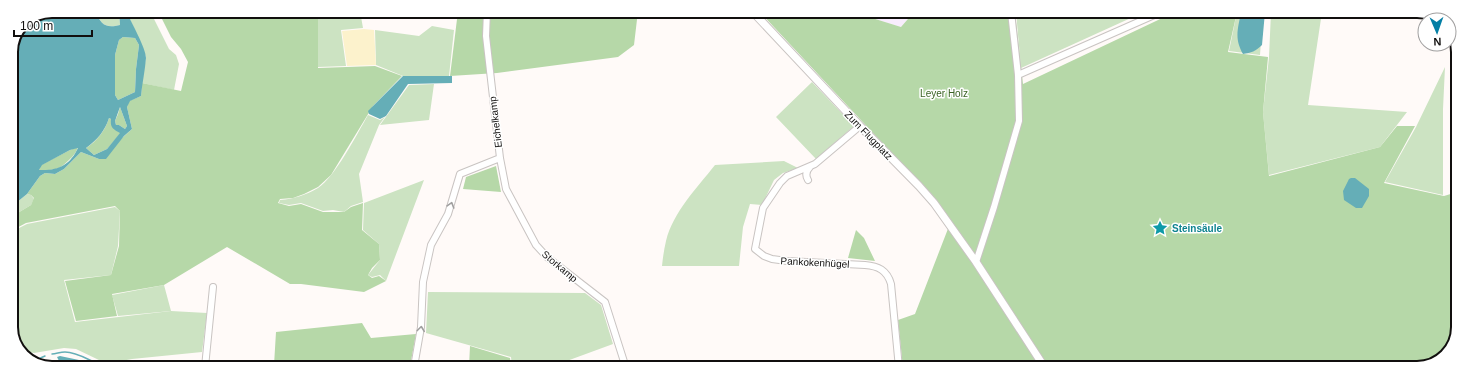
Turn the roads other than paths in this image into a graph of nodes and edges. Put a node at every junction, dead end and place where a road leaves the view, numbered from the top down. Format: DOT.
graph roads {
  1 [pos="487,18"];
  2 [pos="759,18"];
  3 [pos="1012,18"];
  4 [pos="1147,18"];
  5 [pos="1018,75"];
  6 [pos="860,126"];
  7 [pos="500,158"];
  8 [pos="810,167"];
  9 [pos="808,180"];
  10 [pos="976,262"];
  11 [pos="213,287"];
  12 [pos="206,361"];
  13 [pos="415,361"];
  14 [pos="624,361"];
  15 [pos="898,361"];
  16 [pos="1040,361"];
  1 -- 7 [label="street, Eichelkamp"];
  2 -- 6 [label="street, Zum Flugplatz"];
  3 -- 5 [label="street"];
  4 -- 5 [label="street"];
  5 -- 10 [label="street"];
  6 -- 8 [label="street, Pankokenhügel"];
  6 -- 10 [label="street, Zum Flugplatz"];
  13 -- 7 [label="street, Eichelkamp, one-way"];
  7 -- 14 [label="street, Storkamp"];
  8 -- 9 [label="street"];
  8 -- 15 [label="street, Pankokenhügel"];
  10 -- 16 [label="street, Zum Flugplatz"];
  11 -- 12 [label="street"];
}
